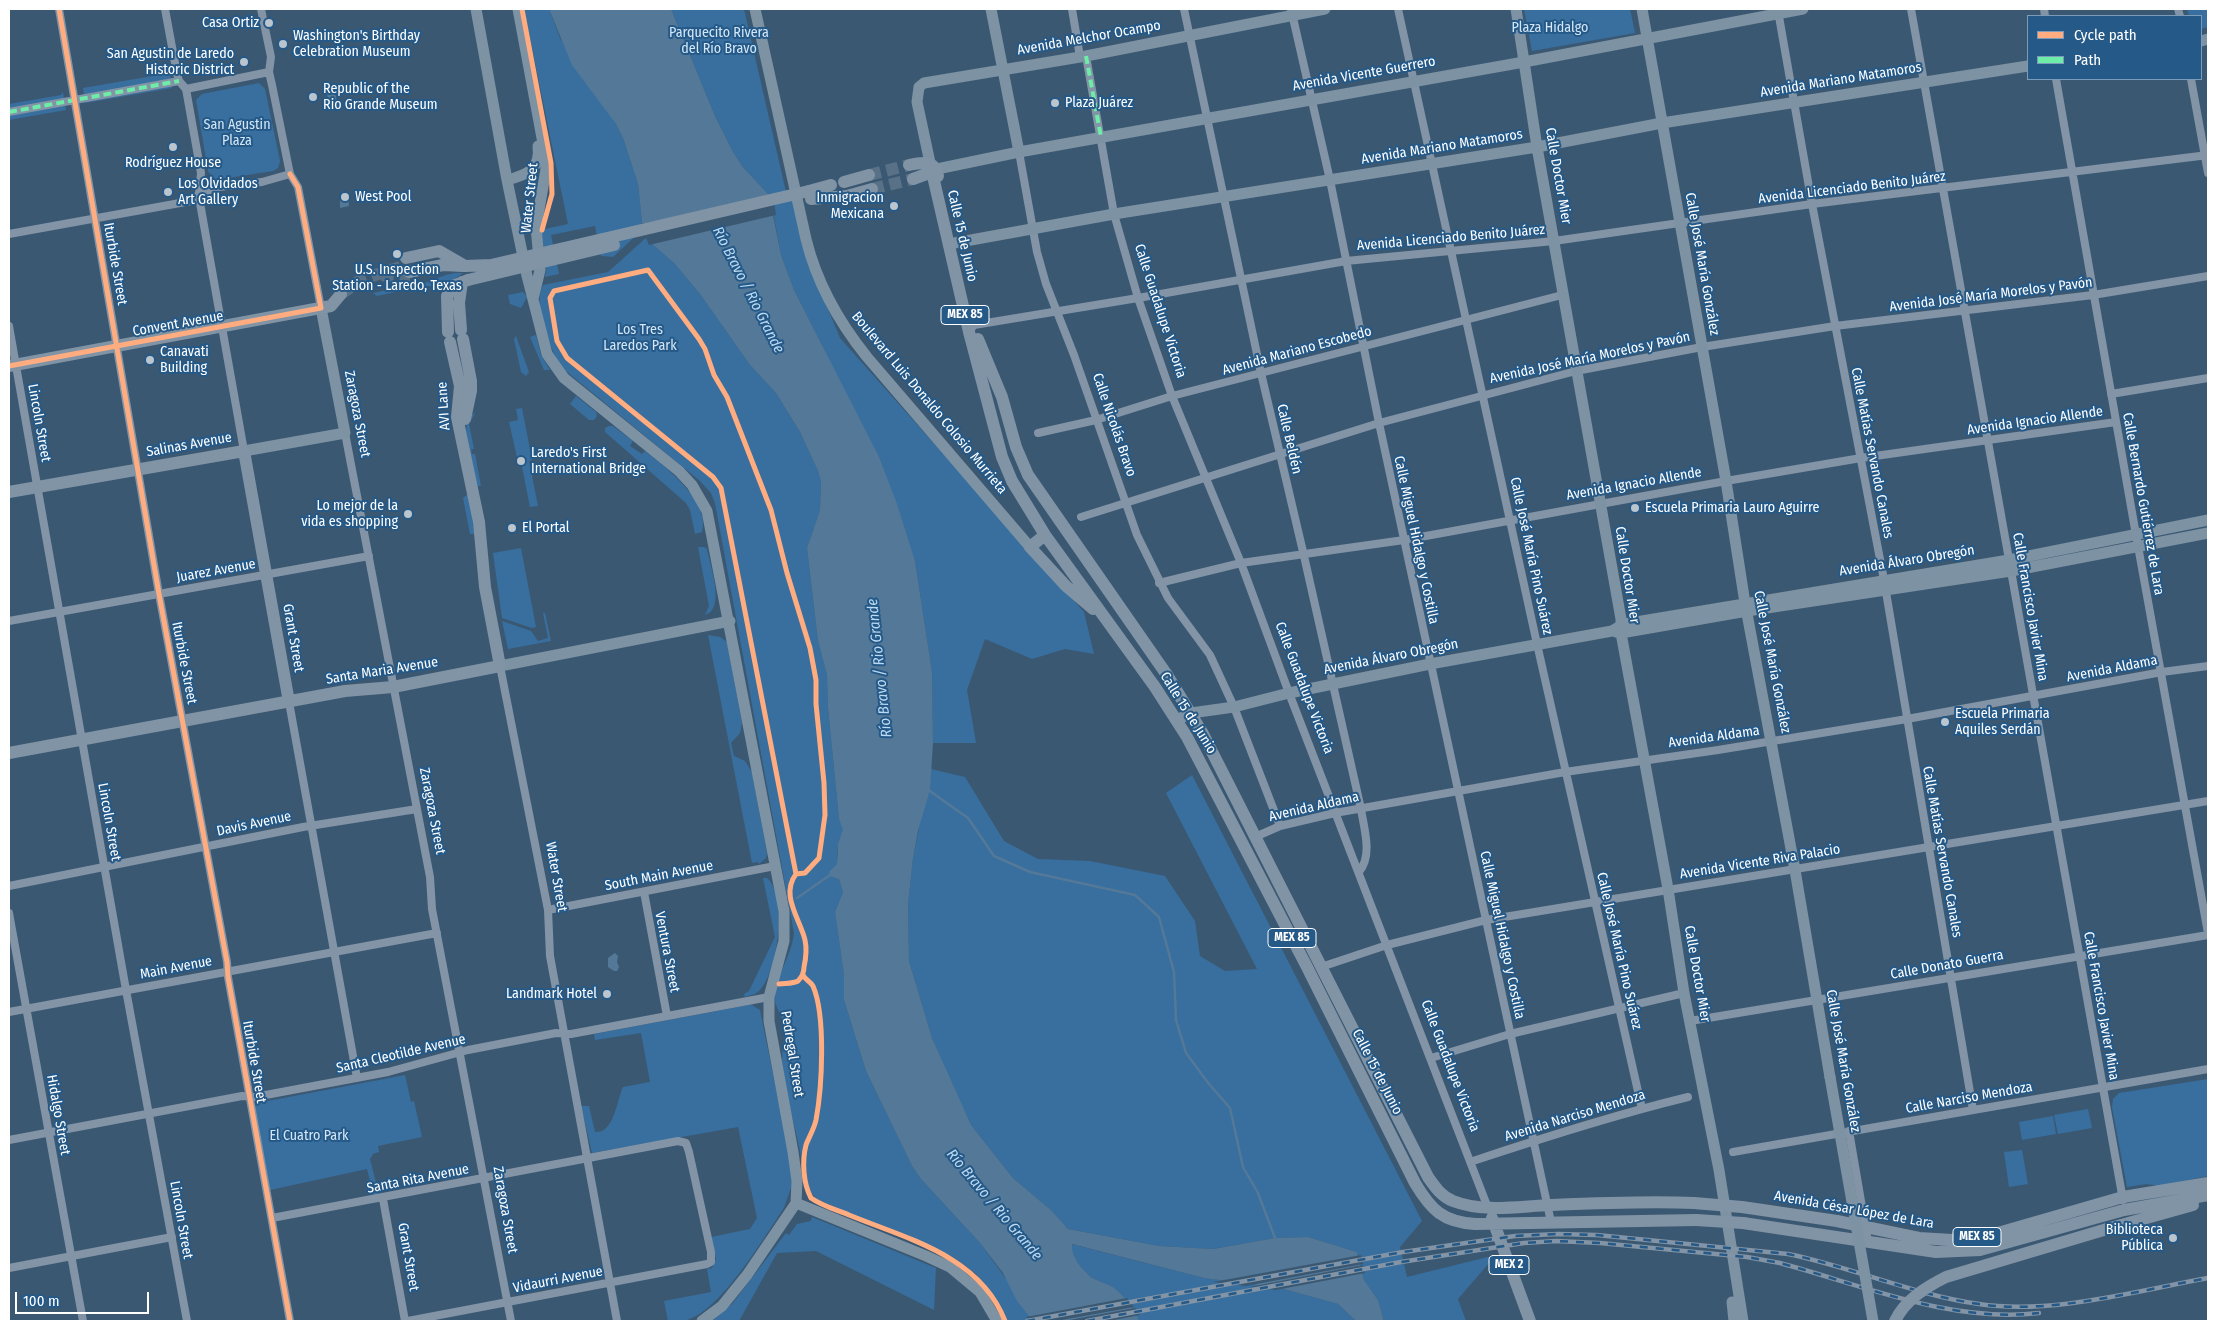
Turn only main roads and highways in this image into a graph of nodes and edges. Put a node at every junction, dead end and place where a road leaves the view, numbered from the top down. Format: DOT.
graph roads {
  1 [pos="476,9"];
  2 [pos="512,9"];
  3 [pos="518,9"];
  4 [pos="756,9"];
  5 [pos="991,9"];
  6 [pos="1325,9"];
  7 [pos="1516,9"];
  8 [pos="1642,9"];
  9 [pos="1803,9"];
  10 [pos="1778,11"];
  11 [pos="1291,12"];
  12 [pos="1647,38"];
  13 [pos="1524,62"];
  14 [pos="2027,66"];
  15 [pos="1003,69"];
  16 [pos="919,87"];
  17 [pos="1662,124"];
  18 [pos="1537,147"];
  19 [pos="1018,152"];
  20 [pos="909,165"];
  21 [pos="933,168"];
  22 [pos="869,175"];
  23 [pos="913,179"];
  24 [pos="507,180"];
  25 [pos="844,182"];
  26 [pos="831,186"];
  27 [pos="872,189"];
  28 [pos="810,195"];
  29 [pos="952,244"];
  30 [pos="408,268"];
  31 [pos="527,276"];
  32 [pos="538,282"];
  33 [pos="341,294"];
  34 [pos="533,300"];
  35 [pos="326,307"];
  36 [pos="971,328"];
  37 [pos="12,365"];
  38 [pos="345,433"];
  39 [pos="463,438"];
  40 [pos="244,451"];
  41 [pos="9,492"];
  42 [pos="2208,520"];
  43 [pos="2208,533"];
  44 [pos="1045,535"];
  45 [pos="2137,541"];
  46 [pos="1030,547"];
  47 [pos="1746,607"];
  48 [pos="1105,619"];
  49 [pos="730,622"];
  50 [pos="1619,630"];
  51 [pos="1150,651"];
  52 [pos="500,666"];
  53 [pos="289,702"];
  54 [pos="1191,713"];
  55 [pos="1177,720"];
  56 [pos="9,752"];
  57 [pos="1352,1042"];
  58 [pos="1713,1146"];
  59 [pos="2208,1183"];
  60 [pos="2208,1195"];
  61 [pos="2208,1202"];
  62 [pos="796,1203"];
  63 [pos="2124,1203"];
  64 [pos="1488,1208"];
  65 [pos="1495,1225"];
  66 [pos="1978,1237"];
  67 [pos="1980,1250"];
  68 [pos="702,1321"];
  69 [pos="997,1321"];
  70 [pos="1530,1321"];
  71 [pos="1734,1321"];
  72 [pos="1743,1321"];
  73 [pos="1873,1321"];
  74 [pos="1895,1321"];
  1 -- 24 [label="main road, Pedregal Street"];
  2 -- 24 [label="main road, Water Street"];
  3 -- 32 [label="main road, Water Street"];
  4 -- 46 [label="main road, Boulevard Luis Donaldo Colosio Murrieta"];
  5 -- 15 [label="main road, Calle Nicolás Bravo"];
  6 -- 11 [label="main road, Avenida Melchor Ocampo"];
  7 -- 13 [label="main road, Calle Doctor Mier"];
  8 -- 12 [label="main road, Calle José María González"];
  9 -- 10 [label="main road, Avenida Vicente Guerrero"];
  10 -- 12 [label="main road, Avenida Vicente Guerrero"];
  11 -- 15 [label="main road, Avenida Melchor Ocampo"];
  12 -- 13 [label="main road, Avenida Vicente Guerrero"];
  12 -- 17 [label="main road, Calle José María González"];
  13 -- 18 [label="main road, Calle Doctor Mier"];
  13 -- 19 [label="main road, Avenida Vicente Guerrero"];
  14 -- 17 [label="main road, Avenida Mariano Matamoros"];
  15 -- 16 [label="main road, Avenida Melchor Ocampo"];
  15 -- 19 [label="main road, Calle Nicolás Bravo"];
  16 -- 21 [label="main road, Calle 15 de Junio"];
  17 -- 18 [label="main road, Avenida Mariano Matamoros"];
  17 -- 47 [label="main road, Calle José María González"];
  18 -- 29 [label="main road, Avenida Mariano Matamoros"];
  18 -- 50 [label="main road, Calle Doctor Mier"];
  19 -- 21 [label="main road, Avenida Vicente Guerrero"];
  20 -- 21 [label="main road"];
  21 -- 23 [label="main road"];
  21 -- 29 [label="main road, Calle 15 de Junio / MEX 85"];
  22 -- 25 [label="main road"];
  24 -- 31 [label="main road, Pedregal Street"];
  26 -- 28 [label="main road"];
  27 -- 28 [label="main road"];
  28 -- 30 [label="main road, bridge"];
  28 -- 39 [label="main road, AVI Lane, bridge"];
  29 -- 36 [label="main road, Calle 15 de Junio / MEX 85"];
  31 -- 32 [label="main road"];
  31 -- 34 [label="main road, Pedregal Street"];
  32 -- 34 [label="main road, Water Street"];
  33 -- 35 [label="main road"];
  34 -- 49 [label="main road, Pedregal Street"];
  35 -- 37 [label="main road, Convent Avenue"];
  35 -- 38 [label="main road, Zaragoza Street"];
  36 -- 44 [label="main road, Calle 15 de Junio / MEX 85"];
  36 -- 51 [label="main road, Calle 15 de Junio / MEX 85"];
  38 -- 40 [label="main road, Salinas Avenue"];
  39 -- 52 [label="main road, Water Street"];
  40 -- 41 [label="main road, Salinas Avenue"];
  40 -- 53 [label="main road, Grant Street"];
  42 -- 45 [label="main road, Avenida Álvaro Obregón"];
  43 -- 45 [label="main road, Avenida Álvaro Obregón"];
  44 -- 46 [label="main road"];
  44 -- 48 [label="main road, Calle 15 de Junio / MEX 85"];
  45 -- 47 [label="main road, Avenida Álvaro Obregón"];
  46 -- 48 [label="main road"];
  47 -- 50 [label="main road, Avenida Álvaro Obregón"];
  47 -- 73 [label="main road, Calle José María González, bridge"];
  48 -- 51 [label="main road"];
  48 -- 55 [label="main road, Calle 15 de Junio / MEX 85"];
  49 -- 52 [label="main road, Santa Maria Avenue"];
  49 -- 62 [label="main road, Pedregal Street"];
  50 -- 54 [label="main road, Avenida Álvaro Obregón"];
  50 -- 58 [label="main road, Calle Doctor Mier"];
  51 -- 54 [label="main road, Calle 15 de Junio / MEX 85"];
  52 -- 53 [label="main road, Santa Maria Avenue"];
  53 -- 56 [label="main road, Santa Maria Avenue"];
  54 -- 55 [label="main road, Avenida Álvaro Obregón"];
  54 -- 57 [label="main road, Calle 15 de Junio / MEX 85"];
  55 -- 57 [label="main road, Calle 15 de Junio / MEX 85"];
  57 -- 64 [label="main road, Calle 15 de Junio / MEX 85"];
  57 -- 65 [label="main road, Calle 15 de Junio / MEX 85"];
  58 -- 71 [label="main road, Calle Doctor Mier"];
  58 -- 72 [label="main road, Calle Doctor Mier"];
  59 -- 63 [label="main road, Avenida César López de Lara / MEX 85"];
  60 -- 63 [label="main road, Avenida César López de Lara / MEX 85"];
  61 -- 74 [label="main road, bridge"];
  62 -- 68 [label="main road"];
  62 -- 69 [label="main road"];
  63 -- 66 [label="main road, Avenida César López de Lara / MEX 85"];
  63 -- 67 [label="main road, Avenida César López de Lara / MEX 85"];
  64 -- 65 [label="main road, Calle Guadalupe Victoria / MEX 2"];
  64 -- 66 [label="main road, Avenida César López de Lara / MEX 85, bridge"];
  65 -- 67 [label="main road, Avenida César López de Lara / MEX 85, bridge"];
  65 -- 70 [label="main road, Calle Guadalupe Victoria / MEX 2"];
  66 -- 67 [label="main road"];
}
